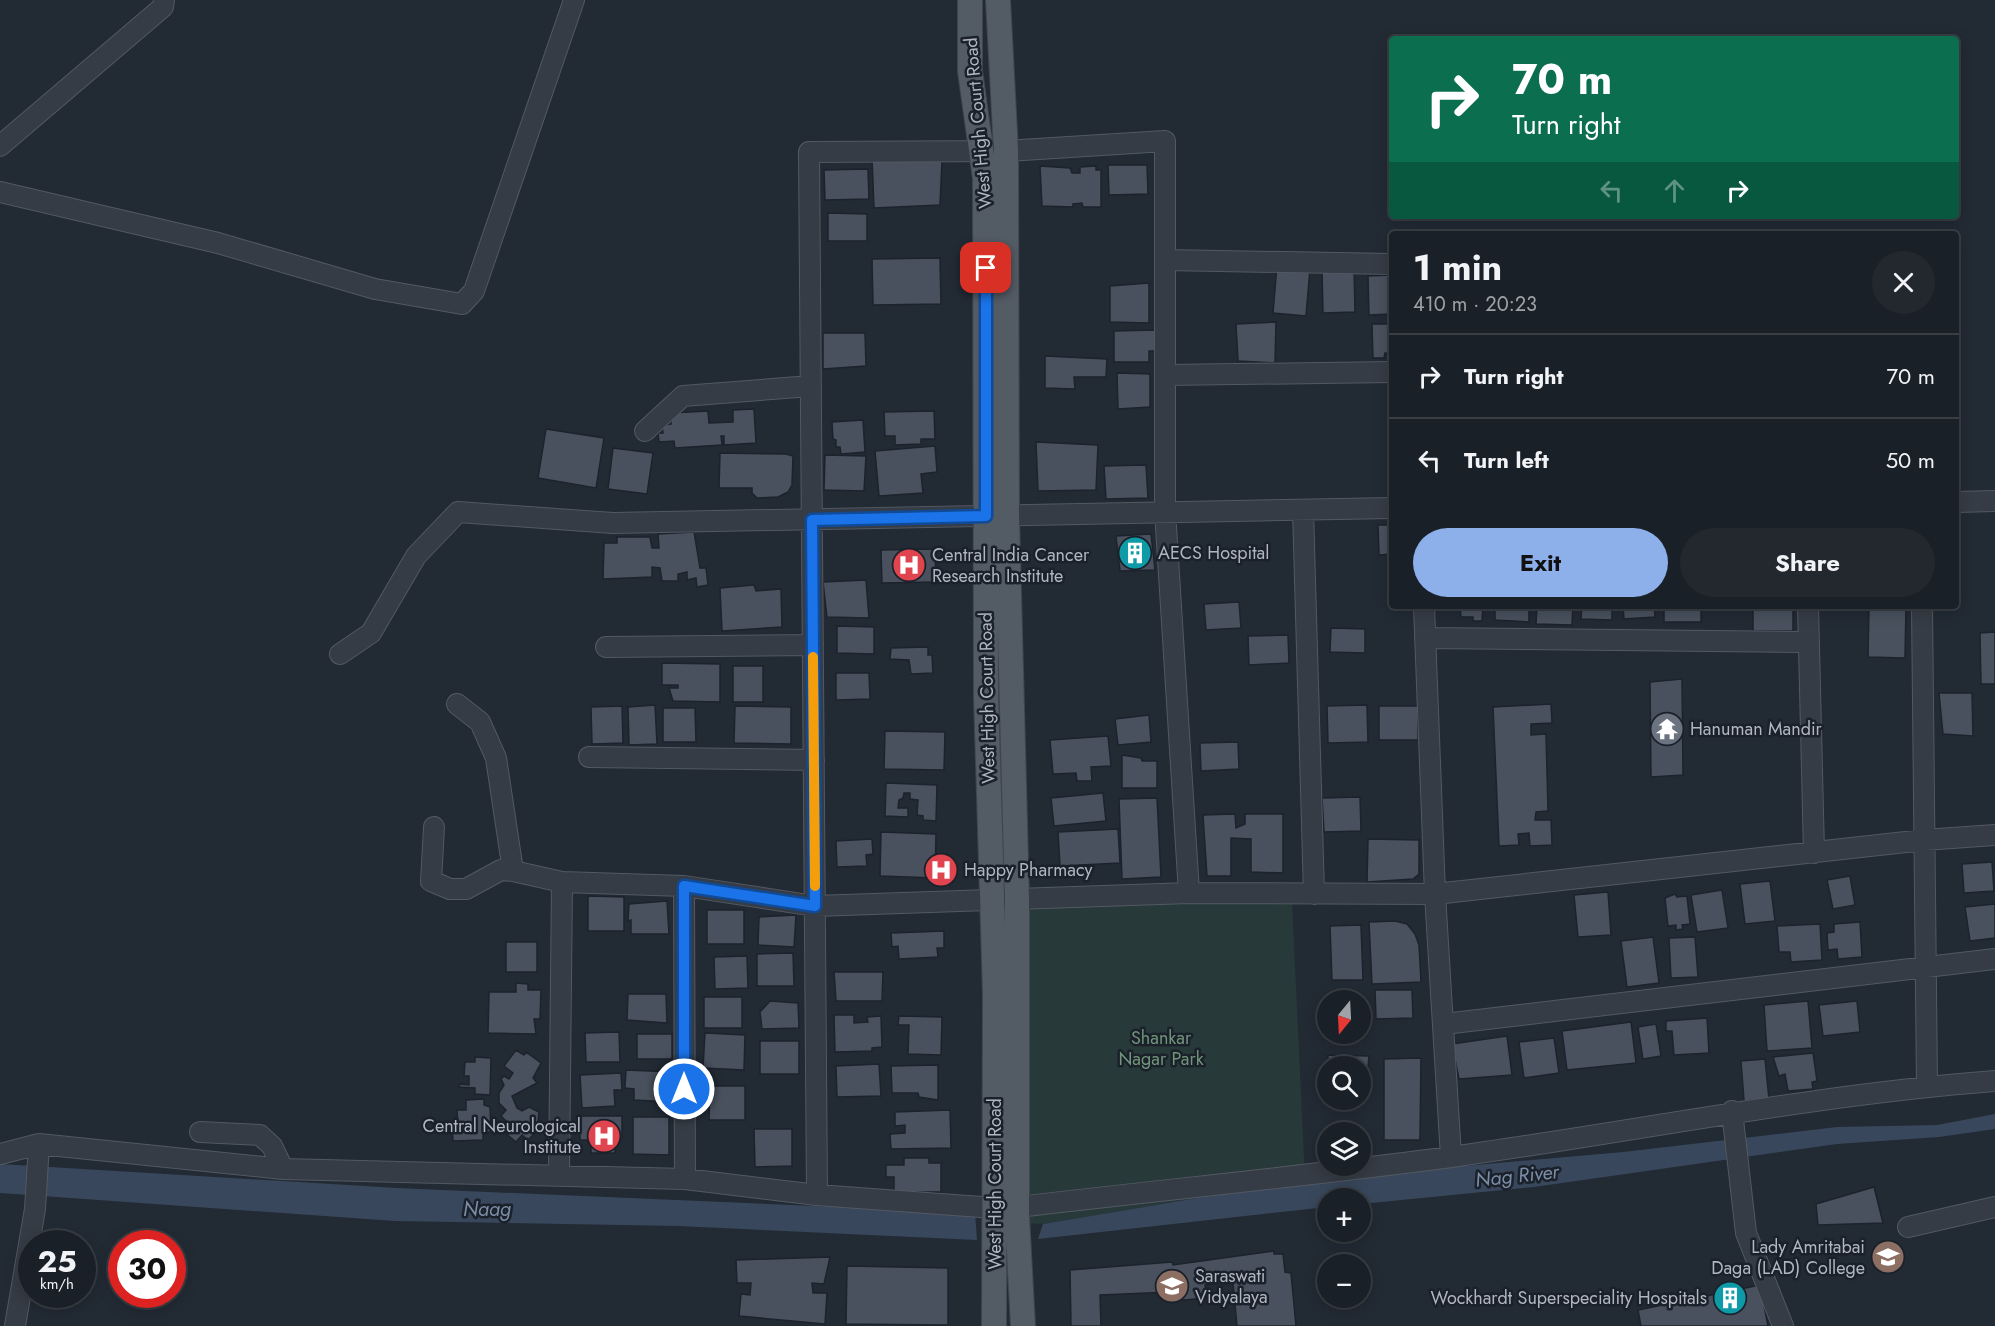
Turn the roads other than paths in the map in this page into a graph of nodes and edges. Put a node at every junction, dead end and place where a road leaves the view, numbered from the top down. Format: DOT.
graph roads {
  1 [pos="164,0"];
  2 [pos="574,0"];
  3 [pos="970,0"];
  4 [pos="998,0"];
  5 [pos="0,146"];
  6 [pos="980,150"];
  7 [pos="1006,151"];
  8 [pos="0,192"];
  9 [pos="1165,260"];
  10 [pos="1389,264"];
  11 [pos="1389,372"];
  12 [pos="1167,375"];
  13 [pos="811,387"];
  14 [pos="645,431"];
  15 [pos="1995,501"];
  16 [pos="1959,502"];
  17 [pos="1389,508"];
  18 [pos="1303,510"];
  19 [pos="1165,511"];
  20 [pos="997,517"];
  21 [pos="812,520"];
  22 [pos="1424,609"];
  23 [pos="1808,609"];
  24 [pos="1922,609"];
  25 [pos="1425,638"];
  26 [pos="1809,642"];
  27 [pos="813,645"];
  28 [pos="606,647"];
  29 [pos="340,654"];
  30 [pos="457,704"];
  31 [pos="589,757"];
  32 [pos="814,760"];
  33 [pos="434,827"];
  34 [pos="1995,835"];
  35 [pos="1924,840"];
  36 [pos="1814,853"];
  37 [pos="513,871"];
  38 [pos="562,882"];
  39 [pos="684,886"];
  40 [pos="1190,893"];
  41 [pos="1314,894"];
  42 [pos="1436,894"];
  43 [pos="1017,899"];
  44 [pos="992,901"];
  45 [pos="815,906"];
  46 [pos="1995,959"];
  47 [pos="1926,968"];
  48 [pos="1444,1024"];
  49 [pos="1995,1081"];
  50 [pos="1927,1086"];
  51 [pos="1732,1115"];
  52 [pos="200,1132"];
  53 [pos="39,1149"];
  54 [pos="0,1154"];
  55 [pos="1451,1157"];
  56 [pos="283,1169"];
  57 [pos="559,1175"];
  58 [pos="685,1179"];
  59 [pos="817,1195"];
  60 [pos="1006,1207"];
  61 [pos="1995,1207"];
  62 [pos="1908,1227"];
  63 [pos="15,1326"];
  64 [pos="994,1326"];
  65 [pos="1023,1326"];
  66 [pos="1783,1326"];
  1 -- 5 [label="street"];
  2 -- 8 [label="street"];
  3 -- 6 [label="main road, West High Court Road"];
  4 -- 7 [label="main road, West High Court Road"];
  6 -- 7 [label="street"];
  6 -- 13 [label="street"];
  6 -- 20 [label="main road, West High Court Road"];
  7 -- 9 [label="street"];
  7 -- 20 [label="main road, West High Court Road"];
  9 -- 10 [label="street"];
  9 -- 12 [label="street"];
  11 -- 12 [label="street"];
  12 -- 19 [label="street"];
  13 -- 14 [label="street"];
  13 -- 21 [label="street"];
  15 -- 16 [label="street"];
  17 -- 18 [label="street"];
  18 -- 19 [label="street"];
  18 -- 41 [label="street"];
  19 -- 20 [label="street"];
  19 -- 40 [label="street"];
  20 -- 21 [label="street"];
  20 -- 43 [label="main road, West High Court Road"];
  20 -- 44 [label="main road, West High Court Road"];
  21 -- 27 [label="street"];
  21 -- 29 [label="street"];
  22 -- 25 [label="street"];
  23 -- 26 [label="street"];
  24 -- 35 [label="street"];
  25 -- 26 [label="street"];
  25 -- 42 [label="street"];
  26 -- 36 [label="street"];
  27 -- 28 [label="street"];
  27 -- 32 [label="street"];
  30 -- 37 [label="street"];
  31 -- 32 [label="street"];
  32 -- 45 [label="street"];
  33 -- 37 [label="street"];
  34 -- 35 [label="street"];
  35 -- 36 [label="street"];
  35 -- 47 [label="street"];
  36 -- 42 [label="street"];
  37 -- 38 [label="street"];
  38 -- 39 [label="street"];
  38 -- 57 [label="street"];
  39 -- 45 [label="street"];
  39 -- 58 [label="street"];
  40 -- 41 [label="street"];
  40 -- 43 [label="street"];
  41 -- 42 [label="street"];
  42 -- 48 [label="street"];
  43 -- 44 [label="street"];
  43 -- 60 [label="main road, West High Court Road"];
  44 -- 45 [label="street"];
  44 -- 60 [label="main road, West High Court Road"];
  45 -- 59 [label="street"];
  46 -- 47 [label="street"];
  47 -- 48 [label="street"];
  47 -- 50 [label="street"];
  48 -- 55 [label="street"];
  49 -- 50 [label="street"];
  50 -- 51 [label="street"];
  51 -- 55 [label="street"];
  51 -- 66 [label="street"];
  52 -- 56 [label="street"];
  53 -- 54 [label="street"];
  53 -- 56 [label="street"];
  53 -- 63 [label="street"];
  55 -- 60 [label="street"];
  56 -- 57 [label="street"];
  57 -- 58 [label="street"];
  58 -- 59 [label="street"];
  59 -- 60 [label="street"];
  60 -- 64 [label="main road, West High Court Road"];
  60 -- 65 [label="main road, West High Court Road"];
  61 -- 62 [label="street"];
}
